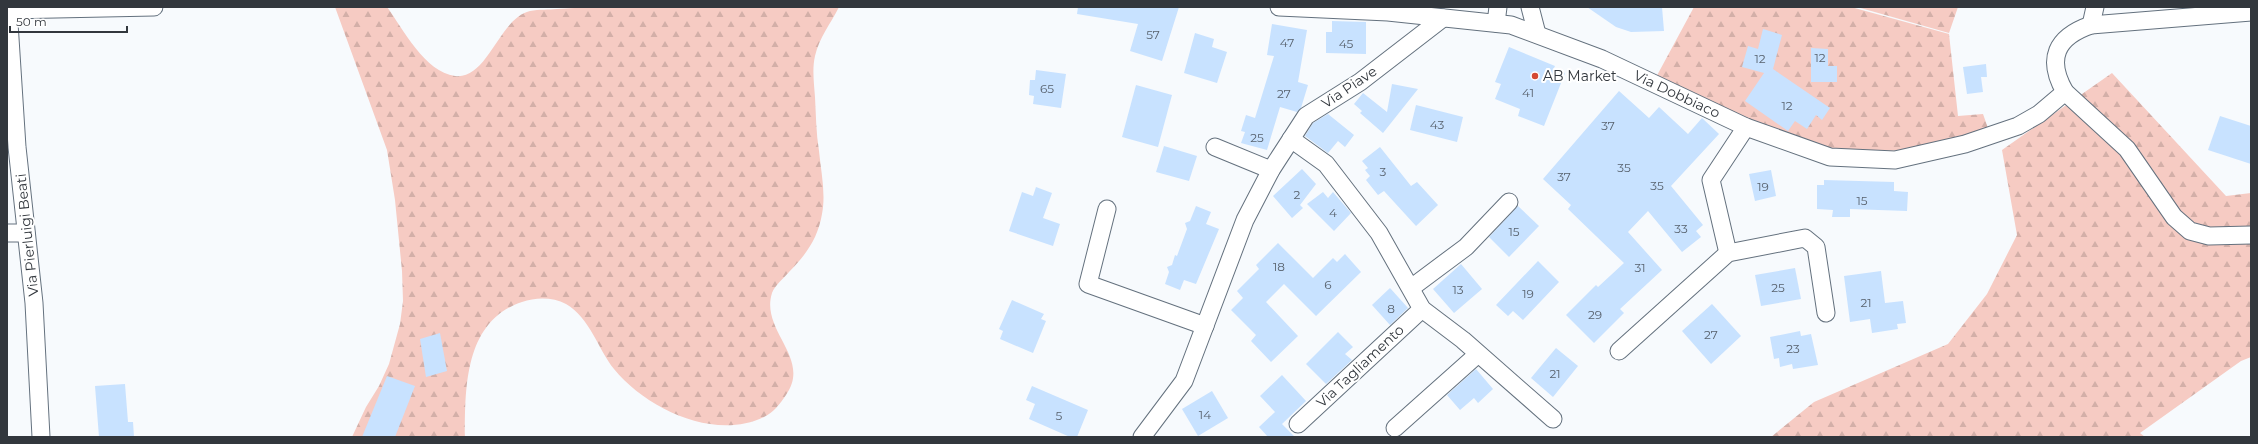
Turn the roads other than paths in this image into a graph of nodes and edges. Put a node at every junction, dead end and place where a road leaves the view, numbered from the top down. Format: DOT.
graph roads {
  1 [pos="154,7"];
  2 [pos="1279,7"];
  3 [pos="1530,7"];
  4 [pos="2095,7"];
  5 [pos="8,9"];
  6 [pos="2251,12"];
  7 [pos="1497,15"];
  8 [pos="1443,18"];
  9 [pos="2091,25"];
  10 [pos="1537,34"];
  11 [pos="2065,92"];
  12 [pos="1746,127"];
  13 [pos="1290,139"];
  14 [pos="1215,147"];
  15 [pos="1271,170"];
  16 [pos="1509,202"];
  17 [pos="1107,209"];
  18 [pos="7,233"];
  19 [pos="26,233"];
  20 [pos="2251,234"];
  21 [pos="1728,253"];
  22 [pos="1411,288"];
  23 [pos="1422,309"];
  24 [pos="1826,313"];
  25 [pos="1205,326"];
  26 [pos="1619,351"];
  27 [pos="1478,354"];
  28 [pos="1553,420"];
  29 [pos="1298,424"];
  30 [pos="1395,428"];
  31 [pos="41,437"];
  32 [pos="1142,437"];
  1 -- 5 [label="street"];
  2 -- 8 [label="street, Via Dobbiaco"];
  3 -- 10 [label="street"];
  4 -- 9 [label="street"];
  5 -- 19 [label="street, Via Pierluigi Beati"];
  6 -- 9 [label="street"];
  7 -- 8 [label="street, Via Dobbiaco"];
  7 -- 10 [label="street, Via Dobbiaco"];
  8 -- 13 [label="street, Via Piave"];
  9 -- 11 [label="street"];
  10 -- 12 [label="street, Via Dobbiaco"];
  11 -- 12 [label="street, Via Dobbiaco"];
  11 -- 20 [label="street"];
  12 -- 21 [label="street"];
  13 -- 15 [label="street, Via Piave"];
  13 -- 22 [label="street"];
  14 -- 15 [label="street"];
  15 -- 25 [label="street, Via Piave"];
  16 -- 22 [label="street"];
  17 -- 25 [label="street"];
  18 -- 19 [label="street"];
  19 -- 31 [label="street, Via Pierluigi Beati"];
  21 -- 24 [label="street"];
  21 -- 26 [label="street"];
  22 -- 23 [label="street"];
  23 -- 27 [label="street"];
  23 -- 29 [label="street, Via Tagliamento"];
  25 -- 32 [label="street, Via Piave"];
  27 -- 28 [label="street"];
  27 -- 30 [label="street"];
}
